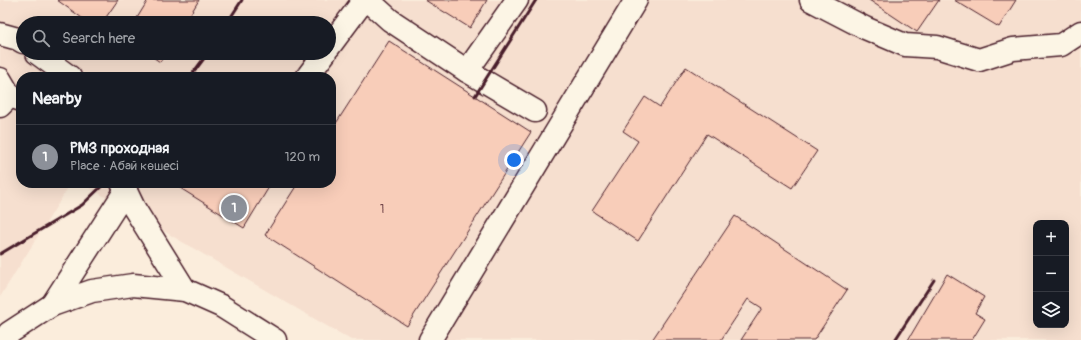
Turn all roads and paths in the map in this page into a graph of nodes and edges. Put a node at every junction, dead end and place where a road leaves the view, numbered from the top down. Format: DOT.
graph roads {
  1 [pos="364,0"];
  2 [pos="368,0"];
  3 [pos="517,0"];
  4 [pos="636,0"];
  5 [pos="811,0"];
  6 [pos="1081,32"];
  7 [pos="0,34"];
  8 [pos="16,38"];
  9 [pos="336,38"];
  10 [pos="47,60"];
  11 [pos="320,60"];
  12 [pos="467,71"];
  13 [pos="63,72"];
  14 [pos="311,72"];
  15 [pos="536,111"];
  16 [pos="123,188"];
  17 [pos="124,188"];
  18 [pos="185,290"];
  19 [pos="52,305"];
  20 [pos="4,340"];
  21 [pos="19,340"];
  22 [pos="253,340"];
  23 [pos="275,340"];
  24 [pos="430,340"];
  1 -- 9 [label="street"];
  2 -- 12 [label="street"];
  3 -- 12 [label="street"];
  4 -- 24 [label="street"];
  5 -- 6 [label="street"];
  7 -- 8 [label="street"];
  10 -- 13 [label="street"];
  11 -- 14 [label="street"];
  12 -- 15 [label="street"];
  16 -- 19 [label="street"];
  17 -- 18 [label="street"];
  18 -- 19 [label="street"];
  18 -- 23 [label="street"];
  19 -- 20 [label="street"];
  21 -- 22 [label="street"];
}
